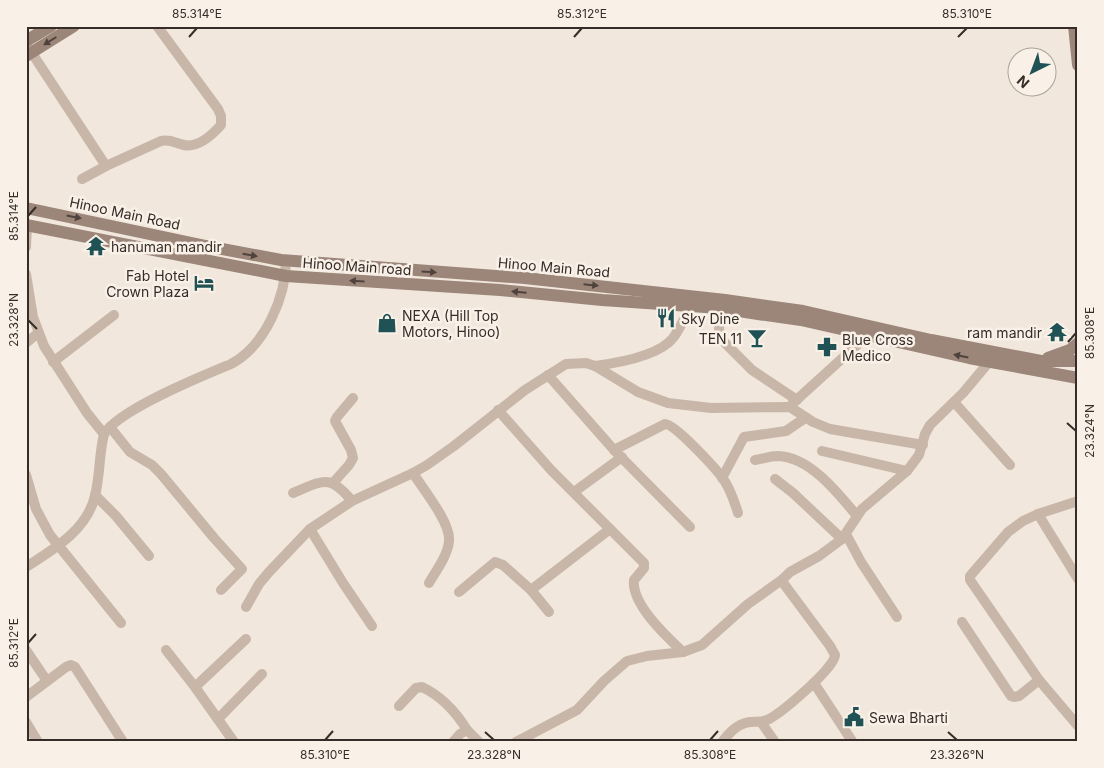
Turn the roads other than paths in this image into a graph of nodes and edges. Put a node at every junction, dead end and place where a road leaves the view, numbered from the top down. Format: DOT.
graph roads {
  1 [pos="50,26"];
  2 [pos="74,26"];
  3 [pos="157,26"];
  4 [pos="1074,26"];
  5 [pos="28,49"];
  6 [pos="1078,65"];
  7 [pos="106,166"];
  8 [pos="82,179"];
  9 [pos="26,208"];
  10 [pos="27,225"];
  11 [pos="26,247"];
  12 [pos="286,260"];
  13 [pos="26,274"];
  14 [pos="286,276"];
  15 [pos="690,307"];
  16 [pos="720,308"];
  17 [pos="114,315"];
  18 [pos="38,333"];
  19 [pos="868,335"];
  20 [pos="26,343"];
  21 [pos="1078,343"];
  22 [pos="1041,361"];
  23 [pos="1078,361"];
  24 [pos="53,362"];
  25 [pos="989,362"];
  26 [pos="595,366"];
  27 [pos="548,375"];
  28 [pos="1078,378"];
  29 [pos="353,398"];
  30 [pos="954,402"];
  31 [pos="793,403"];
  32 [pos="498,410"];
  33 [pos="805,418"];
  34 [pos="107,430"];
  35 [pos="923,445"];
  36 [pos="822,451"];
  37 [pos="618,454"];
  38 [pos="755,460"];
  39 [pos="1010,466"];
  40 [pos="907,471"];
  41 [pos="413,474"];
  42 [pos="26,476"];
  43 [pos="722,478"];
  44 [pos="776,479"];
  45 [pos="333,483"];
  46 [pos="574,492"];
  47 [pos="294,493"];
  48 [pos="95,495"];
  49 [pos="352,501"];
  50 [pos="1078,501"];
  51 [pos="738,513"];
  52 [pos="1038,514"];
  53 [pos="857,516"];
  54 [pos="690,527"];
  55 [pos="310,529"];
  56 [pos="610,529"];
  57 [pos="844,537"];
  58 [pos="57,546"];
  59 [pos="149,556"];
  60 [pos="26,567"];
  61 [pos="783,579"];
  62 [pos="1078,579"];
  63 [pos="429,583"];
  64 [pos="221,590"];
  65 [pos="531,590"];
  66 [pos="459,592"];
  67 [pos="246,607"];
  68 [pos="549,612"];
  69 [pos="898,617"];
  70 [pos="962,622"];
  71 [pos="121,623"];
  72 [pos="372,626"];
  73 [pos="246,639"];
  74 [pos="26,650"];
  75 [pos="166,650"];
  76 [pos="683,652"];
  77 [pos="262,674"];
  78 [pos="1039,680"];
  79 [pos="47,681"];
  80 [pos="814,682"];
  81 [pos="196,687"];
  82 [pos="26,696"];
  83 [pos="399,706"];
  84 [pos="218,719"];
  85 [pos="26,722"];
  86 [pos="761,722"];
  87 [pos="1078,726"];
  88 [pos="467,730"];
  89 [pos="852,741"];
  90 [pos="38,742"];
  91 [pos="123,742"];
  92 [pos="234,742"];
  93 [pos="453,742"];
  94 [pos="479,742"];
  95 [pos="516,742"];
  96 [pos="722,742"];
  97 [pos="775,742"];
  1 -- 5 [label="main road"];
  2 -- 5 [label="main road, one-way"];
  3 -- 7 [label="street"];
  4 -- 6 [label="main road"];
  5 -- 7 [label="street"];
  7 -- 8 [label="street"];
  9 -- 12 [label="main road, Hinoo Main Road, one-way"];
  10 -- 11 [label="street"];
  10 -- 14 [label="main road, Hinoo Main road"];
  12 -- 14 [label="street"];
  12 -- 22 [label="main road, Hinoo Main Road, one-way"];
  13 -- 18 [label="street"];
  15 -- 14 [label="main road, Hinoo Main road, one-way"];
  14 -- 34 [label="street"];
  15 -- 16 [label="main road, Hinoo Main road"];
  15 -- 26 [label="street"];
  16 -- 19 [label="main road, Hinoo Main road"];
  16 -- 31 [label="street"];
  17 -- 24 [label="street"];
  18 -- 20 [label="street"];
  18 -- 24 [label="street"];
  25 -- 19 [label="main road, Hinoo Main road, one-way"];
  19 -- 31 [label="street"];
  21 -- 22 [label="main road"];
  22 -- 23 [label="main road, Hinoo Main Road"];
  24 -- 34 [label="street"];
  25 -- 28 [label="main road, Hinoo Main road"];
  25 -- 30 [label="street"];
  26 -- 27 [label="street"];
  26 -- 31 [label="street"];
  27 -- 32 [label="street"];
  27 -- 37 [label="street"];
  29 -- 45 [label="street"];
  30 -- 35 [label="street"];
  30 -- 39 [label="street"];
  31 -- 33 [label="street"];
  32 -- 41 [label="street"];
  32 -- 46 [label="street"];
  33 -- 35 [label="street"];
  33 -- 43 [label="street"];
  34 -- 48 [label="street"];
  34 -- 64 [label="street"];
  35 -- 40 [label="street"];
  36 -- 40 [label="street"];
  37 -- 43 [label="street"];
  37 -- 46 [label="street"];
  37 -- 54 [label="street"];
  38 -- 53 [label="street"];
  40 -- 53 [label="street"];
  41 -- 49 [label="street"];
  41 -- 63 [label="street"];
  42 -- 58 [label="street"];
  43 -- 51 [label="street"];
  44 -- 57 [label="street"];
  45 -- 47 [label="street"];
  45 -- 49 [label="street"];
  46 -- 56 [label="street"];
  48 -- 58 [label="street"];
  48 -- 59 [label="street"];
  49 -- 55 [label="street"];
  50 -- 52 [label="street"];
  52 -- 62 [label="street"];
  52 -- 78 [label="street"];
  53 -- 57 [label="street"];
  55 -- 67 [label="street"];
  55 -- 72 [label="street"];
  56 -- 65 [label="street"];
  56 -- 76 [label="street"];
  57 -- 61 [label="street"];
  57 -- 69 [label="street"];
  58 -- 60 [label="street"];
  58 -- 71 [label="street"];
  61 -- 76 [label="street"];
  61 -- 80 [label="street"];
  65 -- 66 [label="street"];
  65 -- 68 [label="street"];
  70 -- 78 [label="street"];
  73 -- 81 [label="street"];
  74 -- 79 [label="street"];
  75 -- 81 [label="street"];
  76 -- 95 [label="street"];
  77 -- 84 [label="street"];
  78 -- 87 [label="street"];
  79 -- 82 [label="street"];
  79 -- 91 [label="street"];
  80 -- 86 [label="street"];
  80 -- 89 [label="street"];
  81 -- 84 [label="street"];
  83 -- 88 [label="street"];
  84 -- 92 [label="street"];
  85 -- 90 [label="street"];
  86 -- 96 [label="street"];
  86 -- 97 [label="street"];
  88 -- 93 [label="street"];
  88 -- 94 [label="street"];
}
